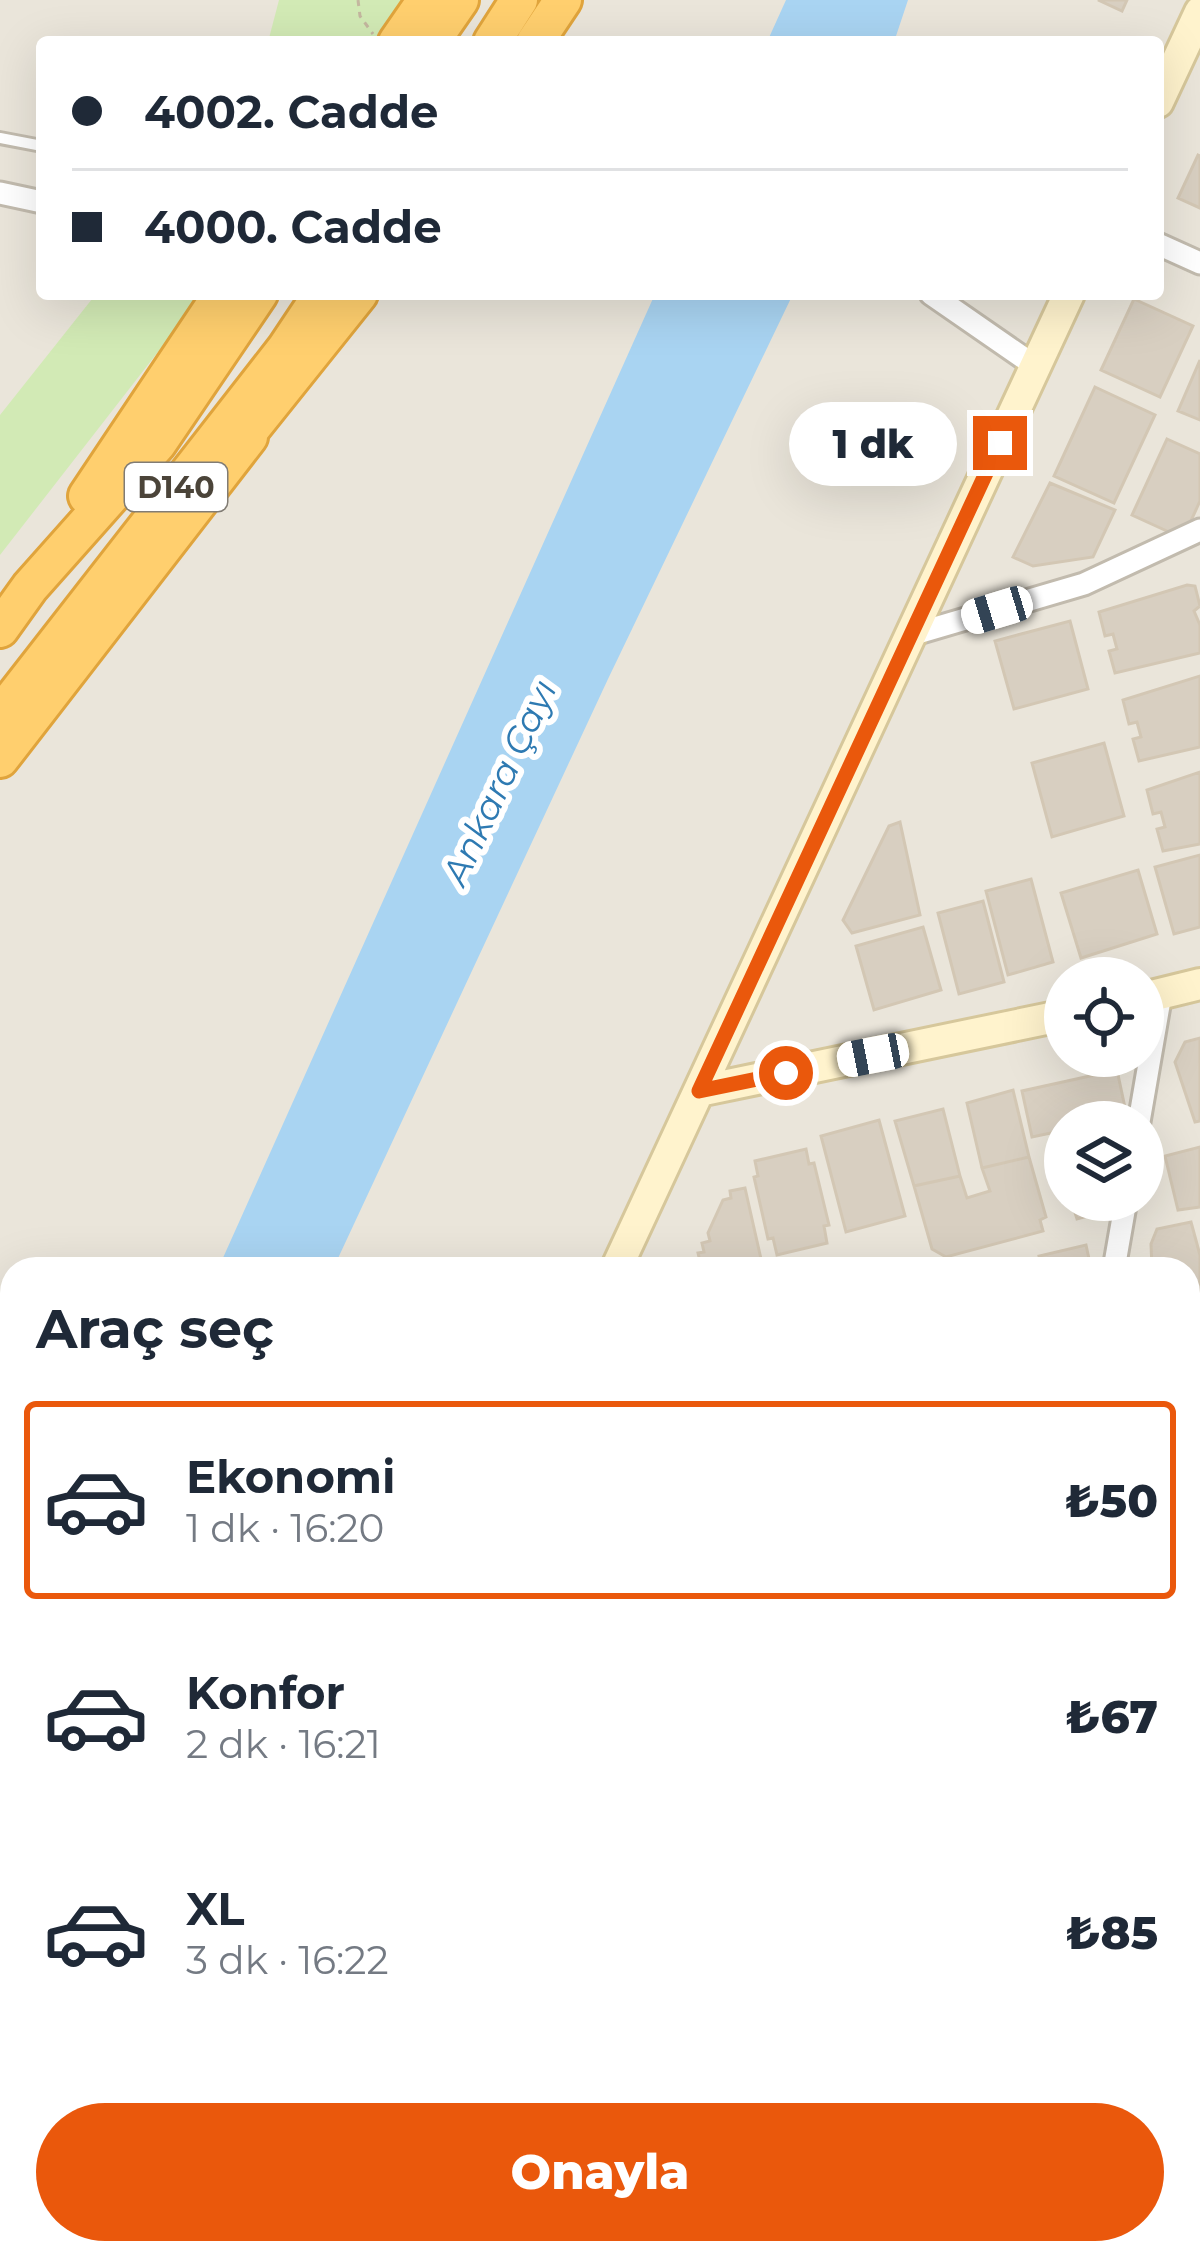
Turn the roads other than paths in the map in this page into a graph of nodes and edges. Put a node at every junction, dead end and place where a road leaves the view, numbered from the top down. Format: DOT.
graph roads {
  1 [pos="426,0"];
  2 [pos="460,0"];
  3 [pos="519,0"];
  4 [pos="563,0"];
  5 [pos="1200,12"];
  6 [pos="401,36"];
  7 [pos="435,36"];
  8 [pos="496,36"];
  9 [pos="539,36"];
  10 [pos="1164,89"];
  11 [pos="0,138"];
  12 [pos="36,145"];
  13 [pos="0,193"];
  14 [pos="36,201"];
  15 [pos="1164,247"];
  16 [pos="1200,263"];
  17 [pos="218,300"];
  18 [pos="255,300"];
  19 [pos="318,300"];
  20 [pos="354,300"];
  21 [pos="940,300"];
  22 [pos="1066,300"];
  23 [pos="1035,366"];
  24 [pos="249,437"];
  25 [pos="1200,530"];
  26 [pos="30,587"];
  27 [pos="89,597"];
  28 [pos="0,614"];
  29 [pos="0,629"];
  30 [pos="910,635"];
  31 [pos="0,715"];
  32 [pos="0,759"];
  33 [pos="1200,983"];
  34 [pos="1164,993"];
  35 [pos="1044,1020"];
  36 [pos="699,1091"];
  37 [pos="1122,1221"];
  38 [pos="622,1257"];
  39 [pos="1116,1257"];
  1 -- 6 [label="highway"];
  2 -- 7 [label="highway"];
  3 -- 8 [label="highway"];
  4 -- 9 [label="highway"];
  5 -- 10 [label="street"];
  11 -- 12 [label="lane"];
  13 -- 14 [label="street"];
  15 -- 16 [label="street"];
  17 -- 26 [label="highway"];
  18 -- 26 [label="highway, D140"];
  19 -- 27 [label="highway, D140"];
  20 -- 24 [label="highway"];
  21 -- 23 [label="street"];
  22 -- 23 [label="street"];
  23 -- 30 [label="street"];
  24 -- 27 [label="highway"];
  24 -- 32 [label="highway"];
  25 -- 30 [label="street"];
  26 -- 28 [label="highway"];
  26 -- 29 [label="highway, D140"];
  27 -- 31 [label="highway, D140"];
  30 -- 36 [label="street"];
  33 -- 34 [label="street"];
  35 -- 36 [label="street"];
  36 -- 38 [label="street"];
  37 -- 39 [label="street"];
}
